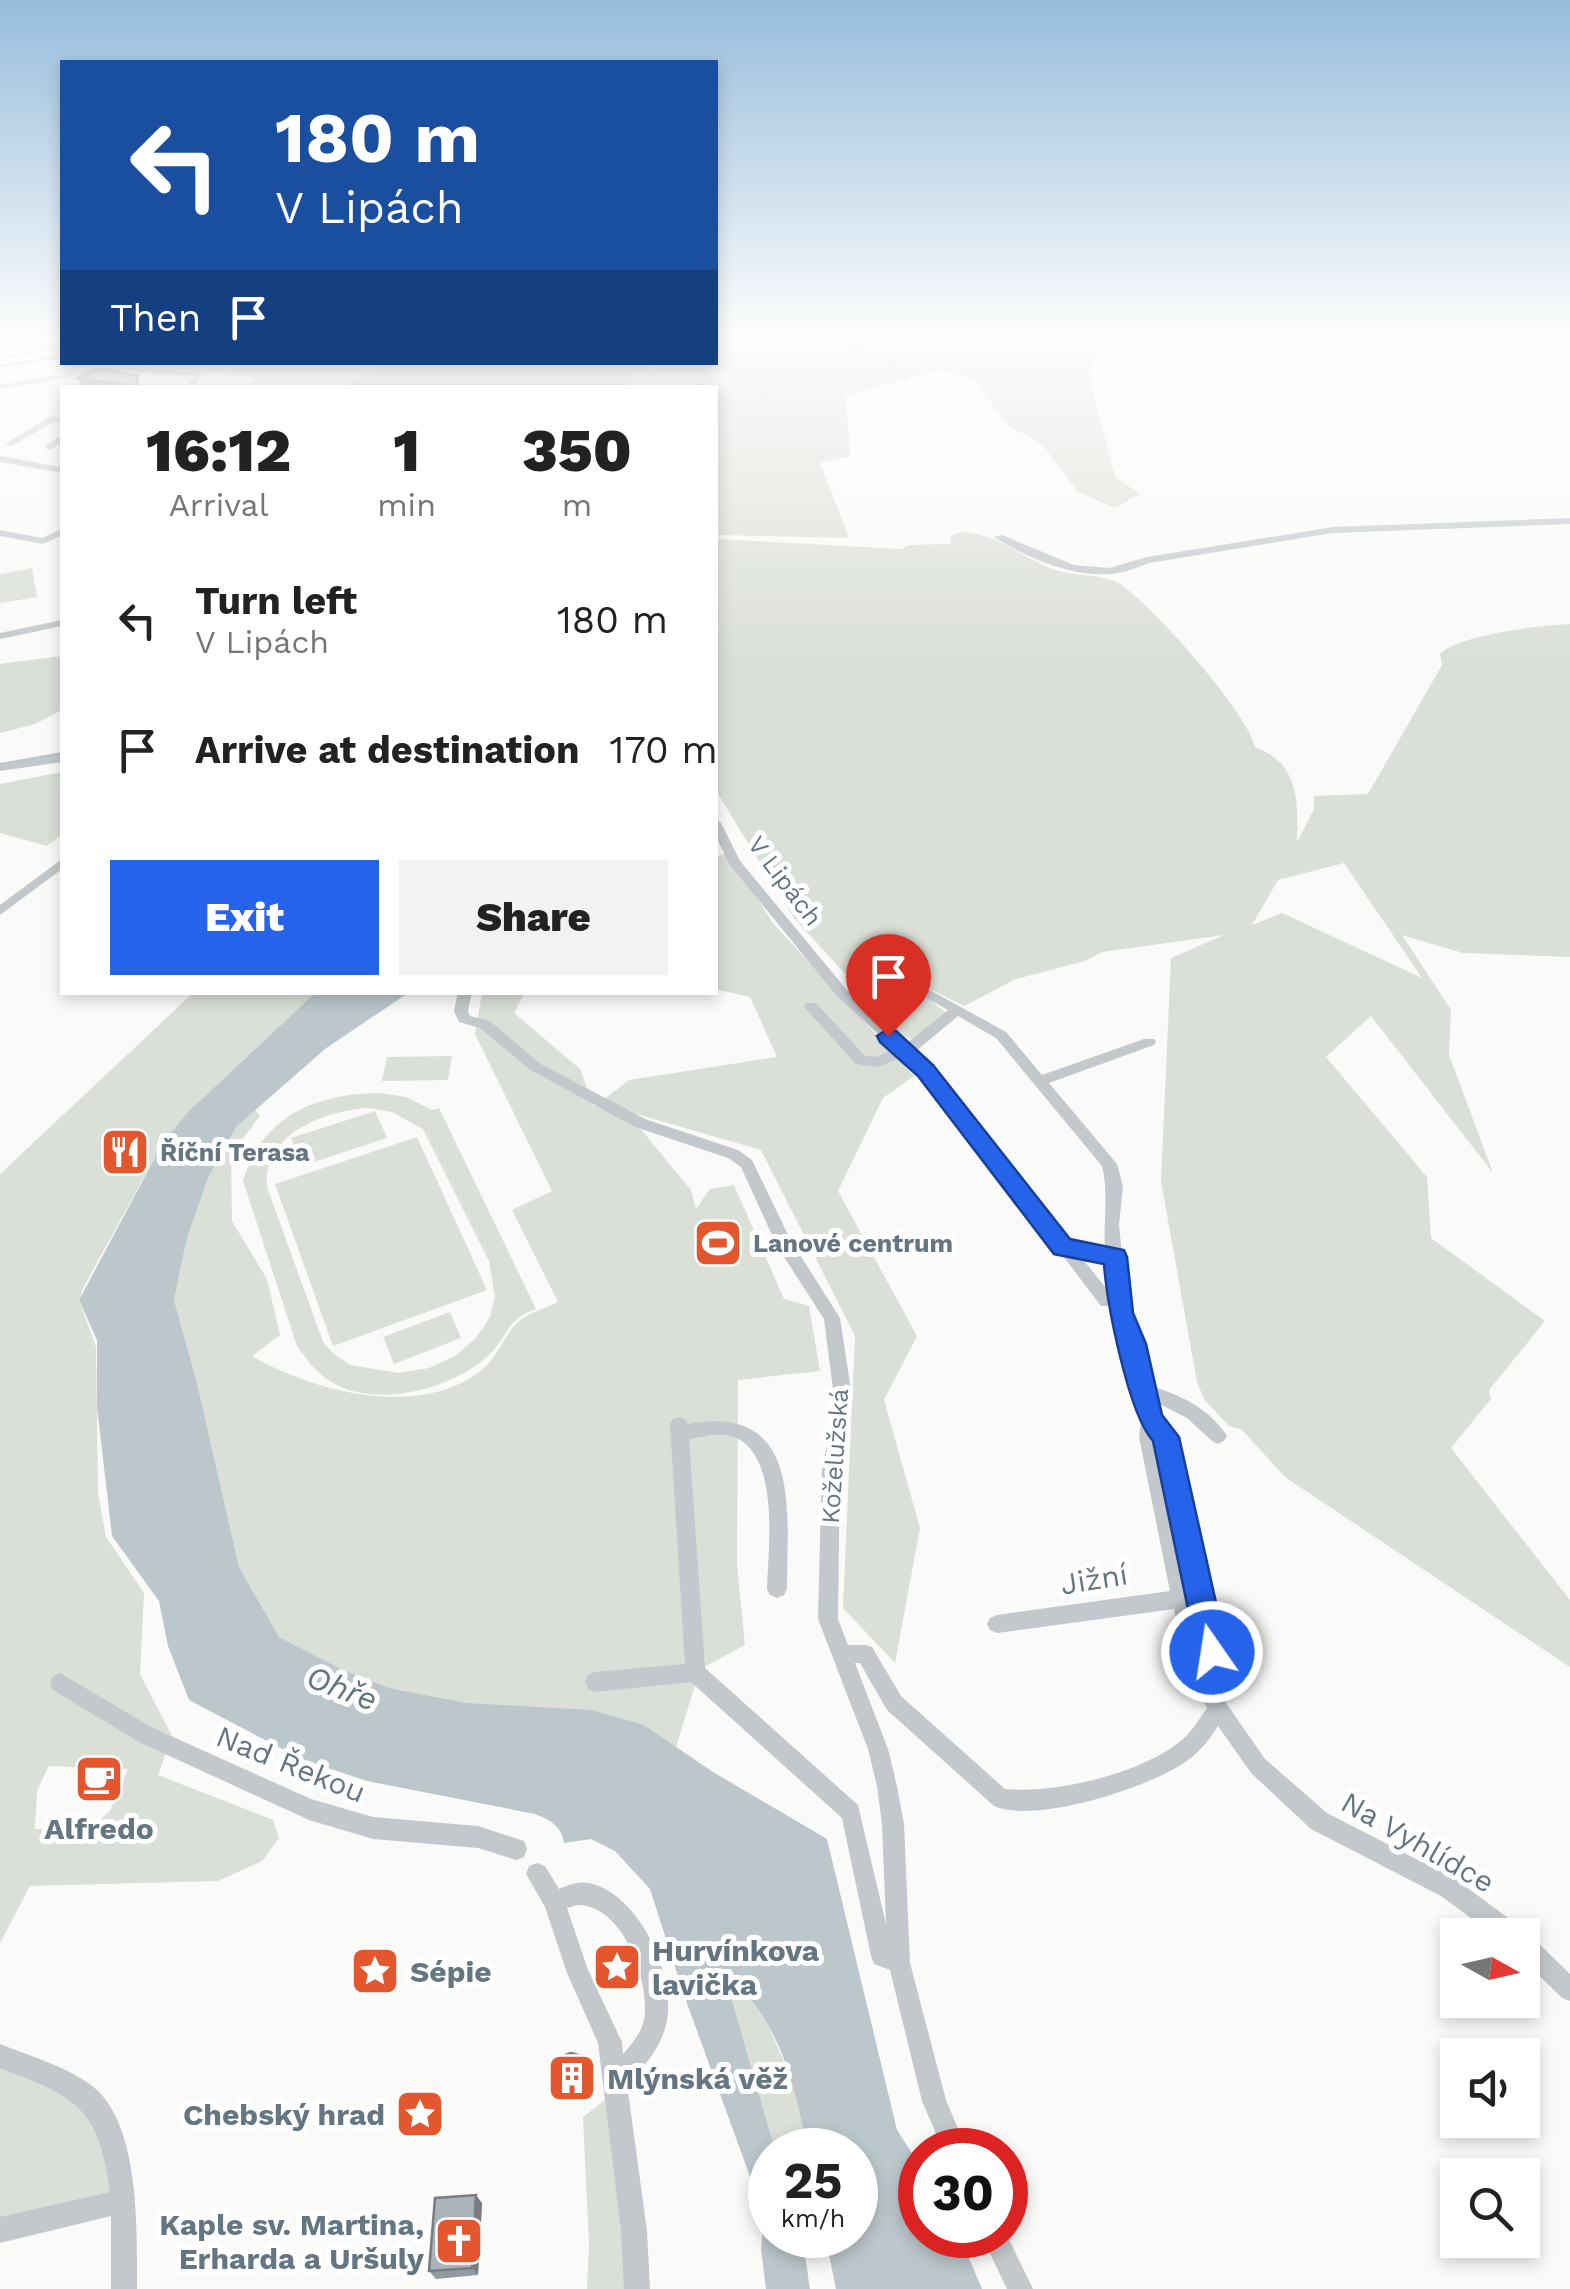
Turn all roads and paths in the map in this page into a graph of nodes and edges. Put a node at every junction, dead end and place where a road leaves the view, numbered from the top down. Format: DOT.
graph roads {
  1 [pos="0,459"];
  2 [pos="60,470"];
  3 [pos="1570,521"];
  4 [pos="0,533"];
  5 [pos="60,533"];
  6 [pos="999,537"];
  7 [pos="60,623"];
  8 [pos="0,636"];
  9 [pos="60,759"];
  10 [pos="0,768"];
  11 [pos="718,829"];
  12 [pos="60,865"];
  13 [pos="0,911"];
  14 [pos="928,994"];
  15 [pos="464,995"];
  16 [pos="811,1006"];
  17 [pos="958,1009"];
  18 [pos="1149,1042"];
  19 [pos="906,1051"];
  20 [pos="1040,1081"];
  21 [pos="1062,1247"];
  22 [pos="1115,1257"];
  23 [pos="1107,1300"];
  24 [pos="1143,1391"];
  25 [pos="1218,1436"];
  26 [pos="777,1589"];
  27 [pos="1191,1601"];
  28 [pos="997,1624"];
  29 [pos="842,1654"];
  30 [pos="694,1672"];
  31 [pos="595,1682"];
  32 [pos="60,1683"];
  33 [pos="1218,1709"];
  34 [pos="516,1849"];
  35 [pos="537,1874"];
  36 [pos="554,1902"];
  37 [pos="1489,1918"];
  38 [pos="1540,1961"];
  39 [pos="898,1964"];
  40 [pos="1570,1990"];
  41 [pos="0,2056"];
  42 [pos="614,2080"];
  43 [pos="946,2128"];
  44 [pos="124,2201"];
  45 [pos="0,2230"];
  46 [pos="1005,2258"];
  47 [pos="124,2289"];
  48 [pos="637,2289"];
  49 [pos="1020,2289"];
  1 -- 2 [label="street"];
  3 -- 6 [label="street"];
  4 -- 5 [label="street"];
  7 -- 8 [label="street"];
  9 -- 10 [label="street"];
  11 -- 19 [label="street, V Lipách"];
  12 -- 13 [label="street"];
  14 -- 17 [label="street, Na Vyhlídce"];
  15 -- 29 [label="street, Koželužská"];
  16 -- 19 [label="street"];
  17 -- 19 [label="street"];
  17 -- 20 [label="street, Na Vyhlídce"];
  18 -- 20 [label="street"];
  19 -- 21 [label="street, V Lipách"];
  20 -- 22 [label="street, Na Vyhlídce"];
  21 -- 22 [label="street"];
  21 -- 23 [label="street, V Lipách"];
  22 -- 24 [label="street, Na Vyhlídce"];
  24 -- 25 [label="street"];
  24 -- 27 [label="street, Na Vyhlídce"];
  26 -- 30 [label="street"];
  27 -- 28 [label="street, Jižní"];
  27 -- 33 [label="street, Na Vyhlídce"];
  29 -- 33 [label="street"];
  29 -- 39 [label="street, Koželužská"];
  30 -- 31 [label="street"];
  30 -- 39 [label="street, Koželužská"];
  32 -- 34 [label="street, Nad Řekou"];
  33 -- 37 [label="street, Na Vyhlídce"];
  35 -- 36 [label="street"];
  36 -- 42 [label="street"];
  36 -- 42 [label="street"];
  38 -- 40 [label="street"];
  39 -- 43 [label="street, Koželužská"];
  41 -- 44 [label="street"];
  42 -- 48 [label="street"];
  44 -- 45 [label="street"];
  44 -- 47 [label="street"];
  46 -- 49 [label="street"];
}
